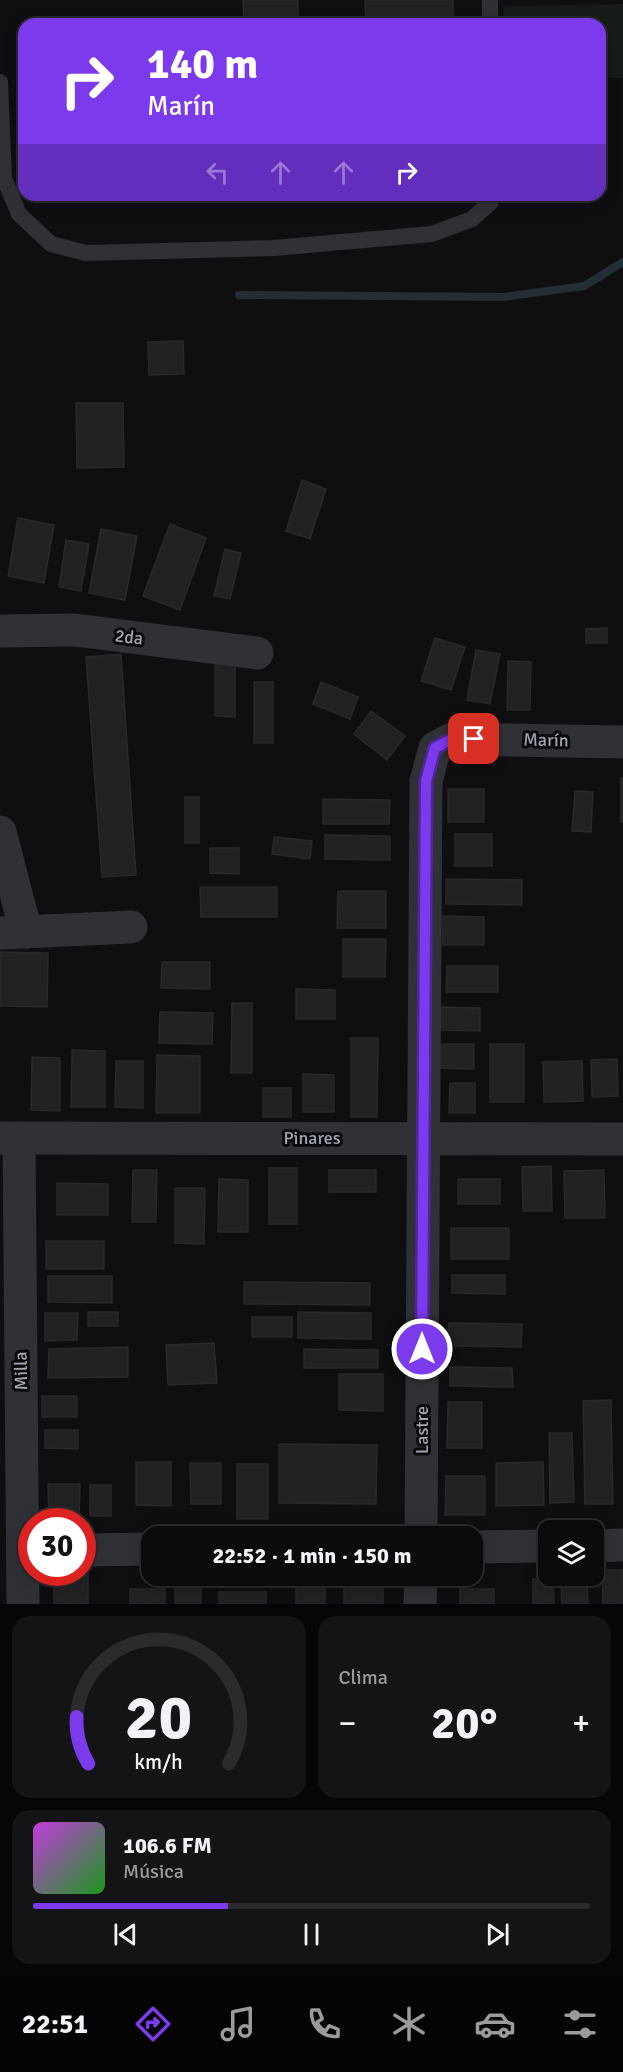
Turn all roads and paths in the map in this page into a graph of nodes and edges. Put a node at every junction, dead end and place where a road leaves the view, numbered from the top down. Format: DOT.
graph roads {
  1 [pos="490,0"];
  2 [pos="490,18"];
  3 [pos="0,82"];
  4 [pos="491,201"];
  5 [pos="0,631"];
  6 [pos="257,653"];
  7 [pos="623,742"];
  8 [pos="435,748"];
  9 [pos="0,832"];
  10 [pos="131,927"];
  11 [pos="13,932"];
  12 [pos="9,1138"];
  13 [pos="423,1138"];
  14 [pos="623,1139"];
  15 [pos="422,1526"];
  16 [pos="623,1545"];
  17 [pos="538,1546"];
  18 [pos="604,1546"];
  19 [pos="483,1547"];
  20 [pos="141,1549"];
  21 [pos="18,1550"];
  22 [pos="96,1550"];
  23 [pos="21,1586"];
  24 [pos="421,1586"];
  25 [pos="23,1604"];
  26 [pos="420,1604"];
  1 -- 2 [label="lane"];
  3 -- 4 [label="lane"];
  5 -- 6 [label="street, 2da"];
  7 -- 8 [label="street, Marín"];
  8 -- 13 [label="street, Lastre"];
  9 -- 11 [label="street"];
  10 -- 11 [label="street"];
  12 -- 13 [label="street, Pinares"];
  12 -- 21 [label="street, Milla"];
  13 -- 14 [label="street, Pinares"];
  13 -- 15 [label="street, Lastre"];
  16 -- 18 [label="street"];
  17 -- 19 [label="street"];
  20 -- 22 [label="street"];
  23 -- 25 [label="street, Milla"];
  24 -- 26 [label="street"];
}
